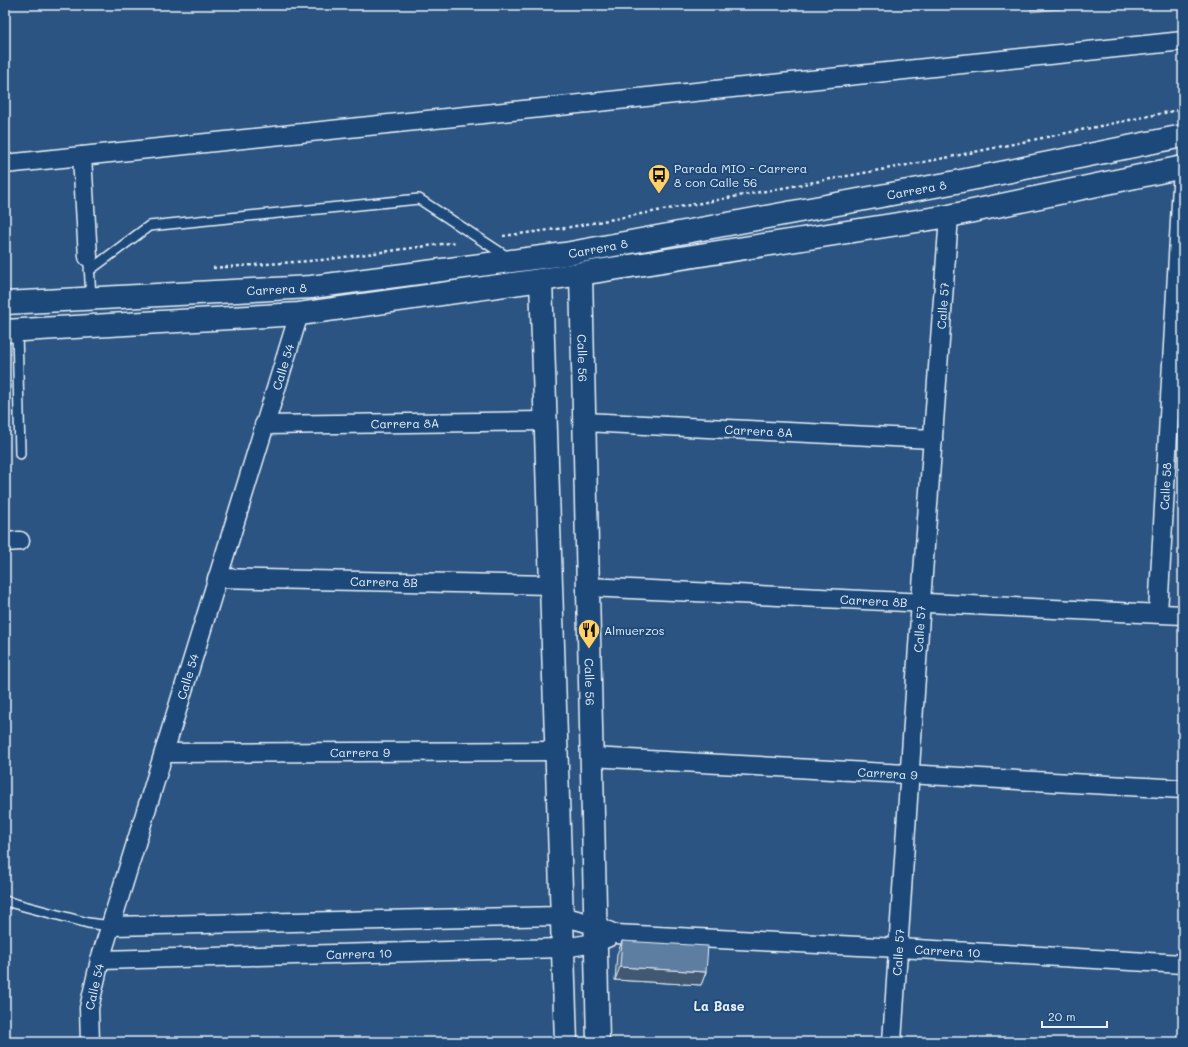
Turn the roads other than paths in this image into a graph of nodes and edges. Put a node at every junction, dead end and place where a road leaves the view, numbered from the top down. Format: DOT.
graph roads {
  1 [pos="1183,41"];
  2 [pos="1183,136"];
  3 [pos="82,156"];
  4 [pos="5,164"];
  5 [pos="1183,167"];
  6 [pos="949,216"];
  7 [pos="513,261"];
  8 [pos="89,263"];
  9 [pos="581,274"];
  10 [pos="541,280"];
  11 [pos="91,298"];
  12 [pos="5,303"];
  13 [pos="299,314"];
  14 [pos="11,331"];
  15 [pos="1177,386"];
  16 [pos="546,421"];
  17 [pos="584,422"];
  18 [pos="264,425"];
  19 [pos="932,439"];
  20 [pos="20,454"];
  21 [pos="217,578"];
  22 [pos="551,585"];
  23 [pos="588,587"];
  24 [pos="921,601"];
  25 [pos="1158,613"];
  26 [pos="1183,615"];
  27 [pos="556,751"];
  28 [pos="164,753"];
  29 [pos="591,757"];
  30 [pos="910,773"];
  31 [pos="1183,788"];
  32 [pos="5,901"];
  33 [pos="562,916"];
  34 [pos="111,926"];
  35 [pos="602,934"];
  36 [pos="563,948"];
  37 [pos="899,948"];
  38 [pos="100,960"];
  39 [pos="1183,964"];
  40 [pos="90,1042"];
  41 [pos="566,1042"];
  42 [pos="598,1042"];
  43 [pos="892,1042"];
  1 -- 3 [label="street"];
  2 -- 7 [label="main road, Carrera 8"];
  3 -- 4 [label="street"];
  3 -- 8 [label="street"];
  5 -- 6 [label="main road, Carrera 8"];
  5 -- 15 [label="street, Calle 58"];
  6 -- 9 [label="main road, Carrera 8"];
  6 -- 19 [label="street, Calle 57"];
  7 -- 8 [label="lane"];
  7 -- 11 [label="main road, Carrera 8"];
  8 -- 11 [label="lane"];
  9 -- 10 [label="main road, Carrera 8"];
  9 -- 17 [label="main road, Calle 56"];
  10 -- 13 [label="main road, Carrera 8"];
  10 -- 16 [label="main road"];
  11 -- 12 [label="main road, Carrera 8"];
  13 -- 14 [label="main road, Carrera 8"];
  13 -- 18 [label="street, Calle 54"];
  14 -- 20 [label="lane"];
  15 -- 25 [label="street, Calle 58"];
  16 -- 18 [label="street, Carrera 8A"];
  16 -- 22 [label="main road"];
  17 -- 19 [label="street, Carrera 8A"];
  17 -- 23 [label="main road, Calle 56"];
  18 -- 21 [label="street, Calle 54"];
  19 -- 24 [label="street, Calle 57"];
  21 -- 22 [label="street, Carrera 8B"];
  21 -- 28 [label="street, Calle 54"];
  22 -- 27 [label="main road"];
  23 -- 24 [label="street, Carrera 8B"];
  23 -- 29 [label="main road, Calle 56"];
  24 -- 25 [label="street, Carrera 8B"];
  24 -- 30 [label="street, Calle 57"];
  25 -- 26 [label="street, Carrera 8B"];
  27 -- 28 [label="street, Carrera 9"];
  27 -- 33 [label="main road"];
  28 -- 34 [label="street, Calle 54"];
  29 -- 30 [label="street, Carrera 9"];
  29 -- 35 [label="main road, Calle 56"];
  30 -- 31 [label="street, Carrera 9"];
  30 -- 37 [label="street, Calle 57"];
  32 -- 34 [label="lane"];
  33 -- 34 [label="street, Carrera 10"];
  33 -- 35 [label="street, Carrera 10"];
  33 -- 36 [label="main road"];
  34 -- 38 [label="street, Calle 54"];
  35 -- 36 [label="street, Carrera 10"];
  35 -- 37 [label="street, Carrera 10"];
  35 -- 42 [label="main road, Calle 56"];
  36 -- 38 [label="street, Carrera 10"];
  36 -- 41 [label="main road"];
  37 -- 39 [label="street, Carrera 10"];
  37 -- 43 [label="street, Calle 57"];
  38 -- 40 [label="street, Calle 54"];
}
